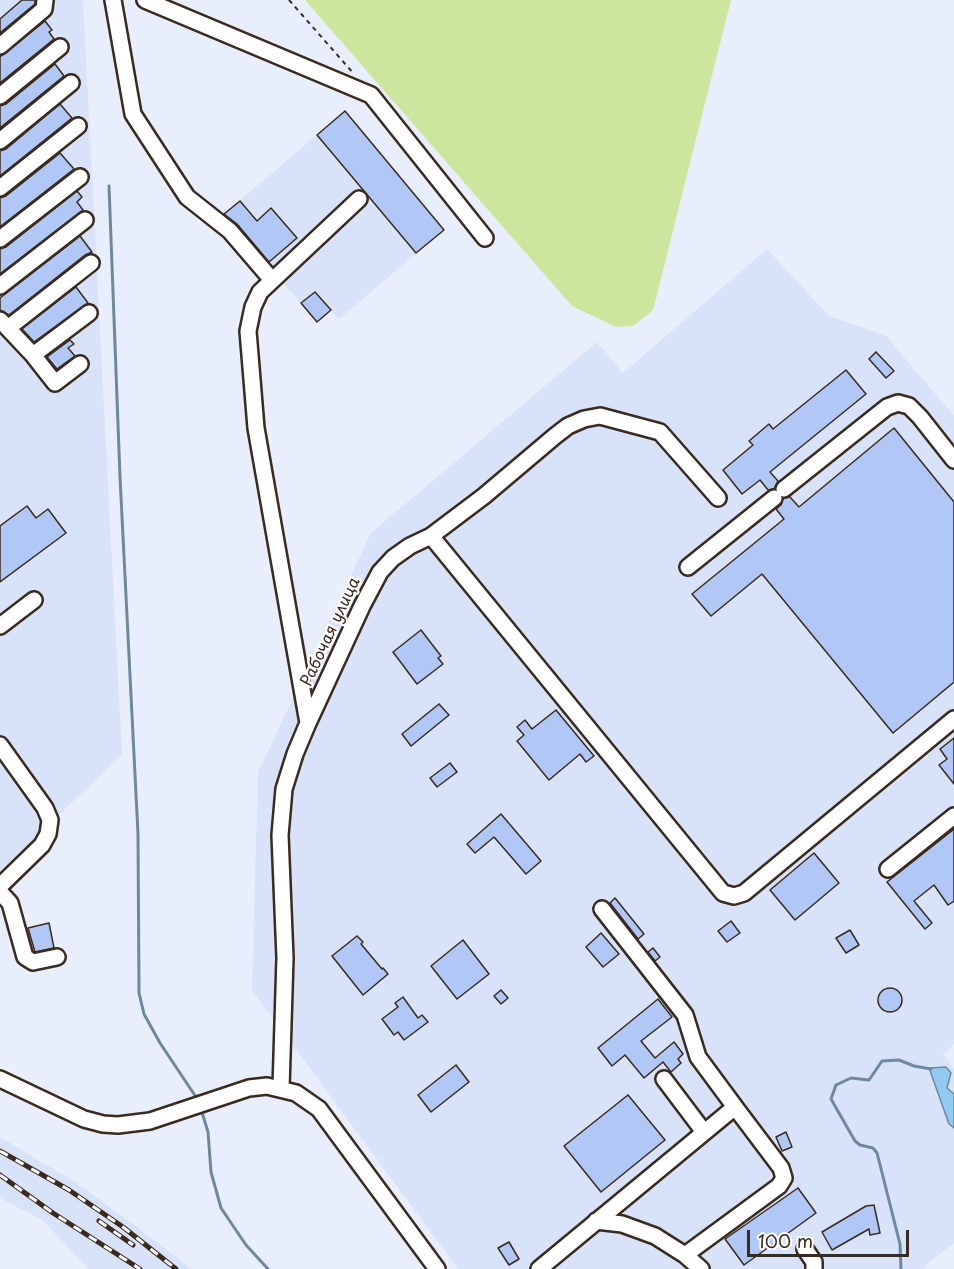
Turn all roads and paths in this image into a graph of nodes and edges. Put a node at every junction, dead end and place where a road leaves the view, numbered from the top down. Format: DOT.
graph roads {
  1 [pos="45,0"];
  2 [pos="113,0"];
  3 [pos="144,0"];
  4 [pos="289,0"];
  5 [pos="0,46"];
  6 [pos="60,47"];
  7 [pos="358,79"];
  8 [pos="71,83"];
  9 [pos="0,96"];
  10 [pos="78,126"];
  11 [pos="0,141"];
  12 [pos="80,177"];
  13 [pos="0,188"];
  14 [pos="359,199"];
  15 [pos="85,220"];
  16 [pos="485,238"];
  17 [pos="0,239"];
  18 [pos="91,263"];
  19 [pos="272,280"];
  20 [pos="0,286"];
  21 [pos="89,313"];
  22 [pos="4,324"];
  23 [pos="33,355"];
  24 [pos="80,364"];
  25 [pos="954,460"];
  26 [pos="718,498"];
  27 [pos="430,536"];
  28 [pos="688,567"];
  29 [pos="34,600"];
  30 [pos="0,626"];
  31 [pos="954,719"];
  32 [pos="308,723"];
  33 [pos="0,745"];
  34 [pos="954,816"];
  35 [pos="888,869"];
  36 [pos="0,886"];
  37 [pos="0,892"];
  38 [pos="602,909"];
  39 [pos="57,957"];
  40 [pos="0,1079"];
  41 [pos="664,1079"];
  42 [pos="281,1088"];
  43 [pos="735,1107"];
  44 [pos="704,1132"];
  45 [pos="597,1221"];
  46 [pos="805,1249"];
  47 [pos="686,1255"];
  48 [pos="438,1269"];
  49 [pos="539,1269"];
  50 [pos="701,1269"];
  51 [pos="814,1269"];
  1 -- 5 [label="street"];
  2 -- 19 [label="street"];
  3 -- 16 [label="street"];
  4 -- 7 [label="path"];
  6 -- 9 [label="street"];
  8 -- 11 [label="street"];
  10 -- 13 [label="street"];
  12 -- 17 [label="street"];
  14 -- 19 [label="street"];
  15 -- 20 [label="street"];
  18 -- 22 [label="street"];
  19 -- 32 [label="street"];
  21 -- 23 [label="street"];
  22 -- 23 [label="street"];
  23 -- 24 [label="street"];
  25 -- 28 [label="street"];
  26 -- 27 [label="street, Рабочая улица"];
  27 -- 31 [label="street"];
  27 -- 32 [label="street, Рабочая улица"];
  29 -- 30 [label="street"];
  32 -- 42 [label="street, Рабочая улица"];
  33 -- 36 [label="street"];
  34 -- 35 [label="street"];
  37 -- 39 [label="street"];
  38 -- 43 [label="street"];
  40 -- 42 [label="street"];
  41 -- 44 [label="street"];
  42 -- 48 [label="street"];
  43 -- 44 [label="street"];
  43 -- 47 [label="street"];
  44 -- 45 [label="street"];
  45 -- 47 [label="street"];
  45 -- 49 [label="street"];
  46 -- 51 [label="street"];
  47 -- 50 [label="street"];
}
